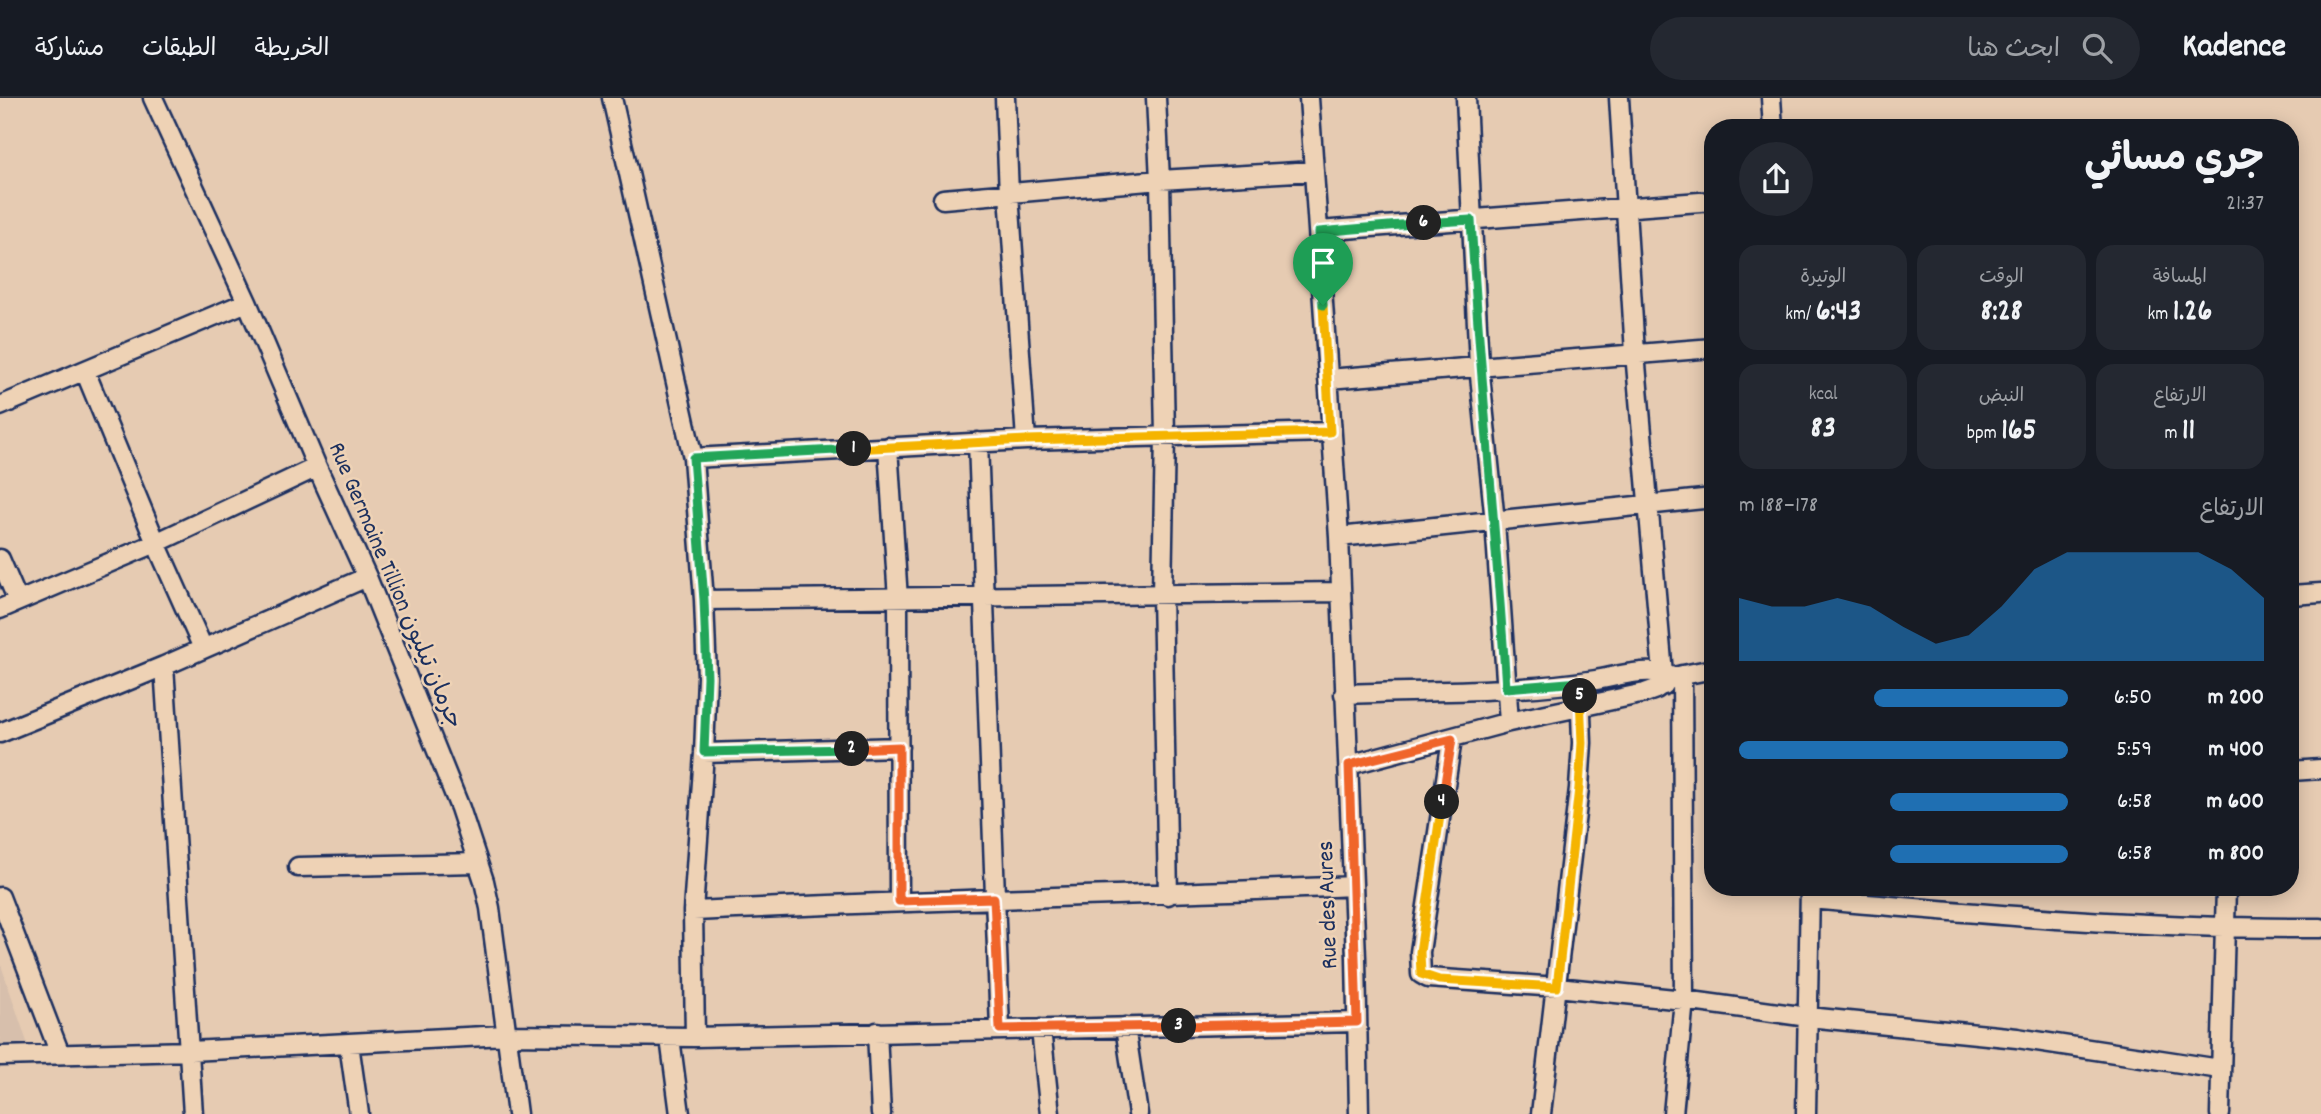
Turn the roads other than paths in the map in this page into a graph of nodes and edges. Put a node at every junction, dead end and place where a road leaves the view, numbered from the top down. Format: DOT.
graph roads {
  1 [pos="153,98"];
  2 [pos="612,98"];
  3 [pos="1005,98"];
  4 [pos="1156,98"];
  5 [pos="1309,98"];
  6 [pos="1466,98"];
  7 [pos="1619,98"];
  8 [pos="1771,98"];
  9 [pos="1772,119"];
  10 [pos="1314,171"];
  11 [pos="1160,180"];
  12 [pos="1009,194"];
  13 [pos="943,199"];
  14 [pos="1704,202"];
  15 [pos="1626,206"];
  16 [pos="1471,220"];
  17 [pos="1319,232"];
  18 [pos="247,302"];
  19 [pos="1704,349"];
  20 [pos="1635,353"];
  21 [pos="1479,366"];
  22 [pos="85,371"];
  23 [pos="1328,379"];
  24 [pos="0,407"];
  25 [pos="1330,432"];
  26 [pos="1165,436"];
  27 [pos="1026,440"];
  28 [pos="978,442"];
  29 [pos="888,447"];
  30 [pos="693,458"];
  31 [pos="317,467"];
  32 [pos="1704,499"];
  33 [pos="1650,504"];
  34 [pos="1495,522"];
  35 [pos="1339,537"];
  36 [pos="156,543"];
  37 [pos="0,559"];
  38 [pos="367,577"];
  39 [pos="1341,592"];
  40 [pos="2321,593"];
  41 [pos="1162,594"];
  42 [pos="2299,594"];
  43 [pos="984,597"];
  44 [pos="898,599"];
  45 [pos="704,600"];
  46 [pos="18,601"];
  47 [pos="0,609"];
  48 [pos="203,648"];
  49 [pos="164,666"];
  50 [pos="1704,671"];
  51 [pos="1670,677"];
  52 [pos="1580,682"];
  53 [pos="1506,688"];
  54 [pos="1345,694"];
  55 [pos="1580,708"];
  56 [pos="1509,722"];
  57 [pos="0,733"];
  58 [pos="1452,739"];
  59 [pos="899,747"];
  60 [pos="704,752"];
  61 [pos="1349,765"];
  62 [pos="2321,769"];
  63 [pos="2299,770"];
  64 [pos="477,863"];
  65 [pos="298,867"];
  66 [pos="1352,886"];
  67 [pos="1168,895"];
  68 [pos="1810,896"];
  69 [pos="1835,896"];
  70 [pos="2226,896"];
  71 [pos="0,897"];
  72 [pos="994,898"];
  73 [pos="899,901"];
  74 [pos="693,911"];
  75 [pos="2321,928"];
  76 [pos="2225,929"];
  77 [pos="1557,987"];
  78 [pos="1684,1000"];
  79 [pos="1808,1017"];
  80 [pos="1357,1022"];
  81 [pos="1125,1027"];
  82 [pos="1000,1029"];
  83 [pos="1041,1029"];
  84 [pos="877,1032"];
  85 [pos="505,1035"];
  86 [pos="695,1037"];
  87 [pos="670,1038"];
  88 [pos="349,1044"];
  89 [pos="190,1051"];
  90 [pos="60,1054"];
  91 [pos="0,1056"];
  92 [pos="2220,1069"];
  93 [pos="194,1114"];
  94 [pos="359,1114"];
  95 [pos="517,1114"];
  96 [pos="680,1114"];
  97 [pos="881,1114"];
  98 [pos="1050,1114"];
  99 [pos="1138,1114"];
  100 [pos="1359,1114"];
  101 [pos="1541,1114"];
  102 [pos="1673,1114"];
  103 [pos="1806,1114"];
  104 [pos="2220,1114"];
  1 -- 18 [label="street, Rue Germaine Tillion جرمان تيليون"];
  2 -- 30 [label="street"];
  3 -- 12 [label="street"];
  4 -- 11 [label="street"];
  5 -- 10 [label="street, Rue des Aures"];
  6 -- 16 [label="street"];
  7 -- 15 [label="street"];
  8 -- 9 [label="street"];
  10 -- 11 [label="street"];
  10 -- 17 [label="street, Rue des Aures"];
  11 -- 12 [label="street"];
  11 -- 26 [label="street"];
  12 -- 13 [label="street"];
  12 -- 27 [label="street"];
  14 -- 15 [label="street"];
  15 -- 16 [label="street"];
  15 -- 20 [label="street"];
  16 -- 17 [label="street"];
  16 -- 21 [label="street"];
  17 -- 23 [label="street, Rue des Aures"];
  18 -- 22 [label="street"];
  18 -- 31 [label="street, Rue Germaine Tillion جرمان تيليون"];
  19 -- 20 [label="street"];
  20 -- 21 [label="street"];
  20 -- 33 [label="street"];
  21 -- 23 [label="street"];
  21 -- 34 [label="street"];
  22 -- 24 [label="street"];
  22 -- 36 [label="street"];
  23 -- 25 [label="street, Rue des Aures"];
  25 -- 26 [label="street"];
  25 -- 35 [label="street, Rue des Aures"];
  26 -- 27 [label="street"];
  26 -- 41 [label="street"];
  27 -- 28 [label="street"];
  28 -- 29 [label="street"];
  28 -- 43 [label="street"];
  29 -- 30 [label="street"];
  29 -- 44 [label="street"];
  30 -- 45 [label="street"];
  31 -- 36 [label="street"];
  31 -- 38 [label="street, Rue Germaine Tillion جرمان تيليون"];
  32 -- 33 [label="street"];
  33 -- 34 [label="street"];
  33 -- 51 [label="street"];
  34 -- 35 [label="street"];
  34 -- 53 [label="street"];
  35 -- 39 [label="street, Rue des Aures"];
  36 -- 46 [label="street"];
  36 -- 48 [label="street"];
  37 -- 46 [label="street"];
  38 -- 48 [label="street"];
  38 -- 64 [label="street, Rue Germaine Tillion جرمان تيليون"];
  39 -- 41 [label="street"];
  39 -- 54 [label="street, Rue des Aures"];
  40 -- 42 [label="street"];
  41 -- 43 [label="street"];
  41 -- 67 [label="street"];
  43 -- 44 [label="street"];
  43 -- 72 [label="street"];
  44 -- 45 [label="street"];
  44 -- 59 [label="street"];
  45 -- 60 [label="street"];
  46 -- 47 [label="street"];
  48 -- 49 [label="street"];
  49 -- 57 [label="street"];
  49 -- 89 [label="street"];
  50 -- 51 [label="street"];
  51 -- 52 [label="street"];
  51 -- 55 [label="street"];
  51 -- 78 [label="street"];
  52 -- 53 [label="street"];
  52 -- 55 [label="street"];
  53 -- 54 [label="street"];
  53 -- 56 [label="street"];
  54 -- 61 [label="street, Rue des Aures"];
  55 -- 56 [label="street"];
  55 -- 77 [label="street"];
  56 -- 58 [label="street"];
  58 -- 61 [label="street"];
  58 -- 77 [label="street"];
  59 -- 60 [label="street"];
  59 -- 73 [label="street"];
  60 -- 74 [label="street"];
  61 -- 66 [label="street, Rue des Aures"];
  62 -- 63 [label="street"];
  64 -- 65 [label="street"];
  64 -- 85 [label="street, Rue Germaine Tillion جرمان تيليون"];
  66 -- 67 [label="street"];
  66 -- 80 [label="street, Rue des Aures"];
  67 -- 72 [label="street"];
  68 -- 79 [label="street"];
  69 -- 76 [label="street"];
  70 -- 76 [label="street"];
  71 -- 90 [label="street"];
  72 -- 73 [label="street"];
  72 -- 82 [label="street"];
  73 -- 74 [label="street"];
  74 -- 86 [label="street"];
  75 -- 76 [label="street"];
  76 -- 92 [label="street"];
  77 -- 78 [label="street"];
  77 -- 101 [label="street"];
  78 -- 79 [label="street"];
  78 -- 102 [label="street"];
  79 -- 92 [label="street"];
  79 -- 103 [label="street"];
  80 -- 81 [label="street"];
  80 -- 100 [label="street, Rue des Aures"];
  81 -- 83 [label="street"];
  81 -- 99 [label="street"];
  82 -- 83 [label="street"];
  82 -- 84 [label="street"];
  83 -- 98 [label="street"];
  84 -- 86 [label="street"];
  84 -- 97 [label="street"];
  85 -- 87 [label="street"];
  85 -- 88 [label="street"];
  85 -- 95 [label="street, Rue Germaine Tillion جرمان تيليون"];
  86 -- 87 [label="street"];
  87 -- 96 [label="street"];
  88 -- 89 [label="street"];
  88 -- 94 [label="street"];
  89 -- 90 [label="street"];
  89 -- 93 [label="street"];
  90 -- 91 [label="street"];
  92 -- 104 [label="street"];
}
